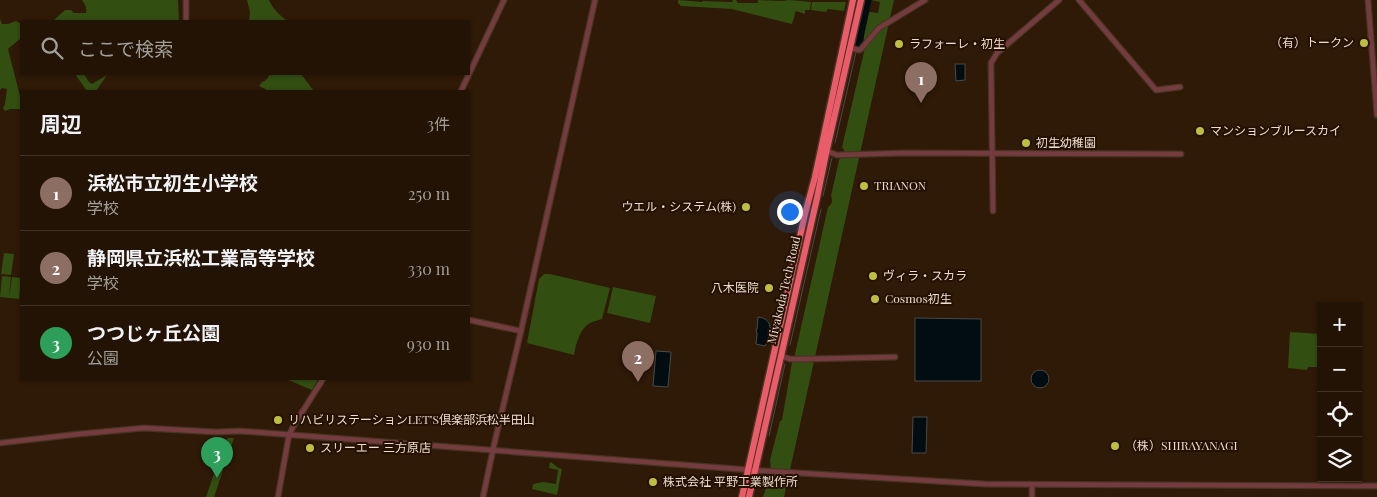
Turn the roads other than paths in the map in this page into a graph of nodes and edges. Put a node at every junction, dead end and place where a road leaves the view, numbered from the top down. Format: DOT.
graph roads {
  1 [pos="186,0"];
  2 [pos="504,0"];
  3 [pos="594,0"];
  4 [pos="853,0"];
  5 [pos="861,0"];
  6 [pos="1059,0"];
  7 [pos="1079,0"];
  8 [pos="1368,0"];
  9 [pos="922,1"];
  10 [pos="186,20"];
  11 [pos="854,49"];
  12 [pos="470,72"];
  13 [pos="469,75"];
  14 [pos="1180,87"];
  15 [pos="461,90"];
  16 [pos="1377,114"];
  17 [pos="823,150"];
  18 [pos="993,153"];
  19 [pos="1181,154"];
  20 [pos="993,211"];
  21 [pos="470,320"];
  22 [pos="521,331"];
  23 [pos="781,356"];
  24 [pos="895,357"];
  25 [pos="322,380"];
  26 [pos="289,435"];
  27 [pos="0,443"];
  28 [pos="493,450"];
  29 [pos="752,469"];
  30 [pos="1032,485"];
  31 [pos="1377,486"];
  32 [pos="278,497"];
  33 [pos="483,497"];
  34 [pos="742,497"];
  35 [pos="749,497"];
  36 [pos="1032,497"];
  1 -- 10 [label="street"];
  2 -- 12 [label="street"];
  3 -- 22 [label="street"];
  4 -- 17 [label="highway, Miyakoda Tech Road"];
  5 -- 11 [label="highway, Miyakoda Tech Road"];
  6 -- 18 [label="street"];
  7 -- 14 [label="street"];
  8 -- 16 [label="street"];
  9 -- 11 [label="street"];
  11 -- 17 [label="highway, Miyakoda Tech Road"];
  13 -- 15 [label="street"];
  17 -- 18 [label="street"];
  17 -- 23 [label="highway, Miyakoda Tech Road"];
  17 -- 29 [label="highway, Miyakoda Tech Road"];
  18 -- 19 [label="street"];
  18 -- 20 [label="street"];
  21 -- 22 [label="street"];
  22 -- 28 [label="street"];
  23 -- 24 [label="street"];
  23 -- 29 [label="highway, Miyakoda Tech Road"];
  25 -- 26 [label="street"];
  26 -- 27 [label="street"];
  26 -- 28 [label="street"];
  26 -- 32 [label="street"];
  28 -- 29 [label="street"];
  28 -- 33 [label="street"];
  29 -- 30 [label="street"];
  29 -- 34 [label="highway, Miyakoda Tech Road"];
  29 -- 35 [label="highway, Miyakoda Tech Road"];
  30 -- 31 [label="street"];
  30 -- 36 [label="street"];
}
